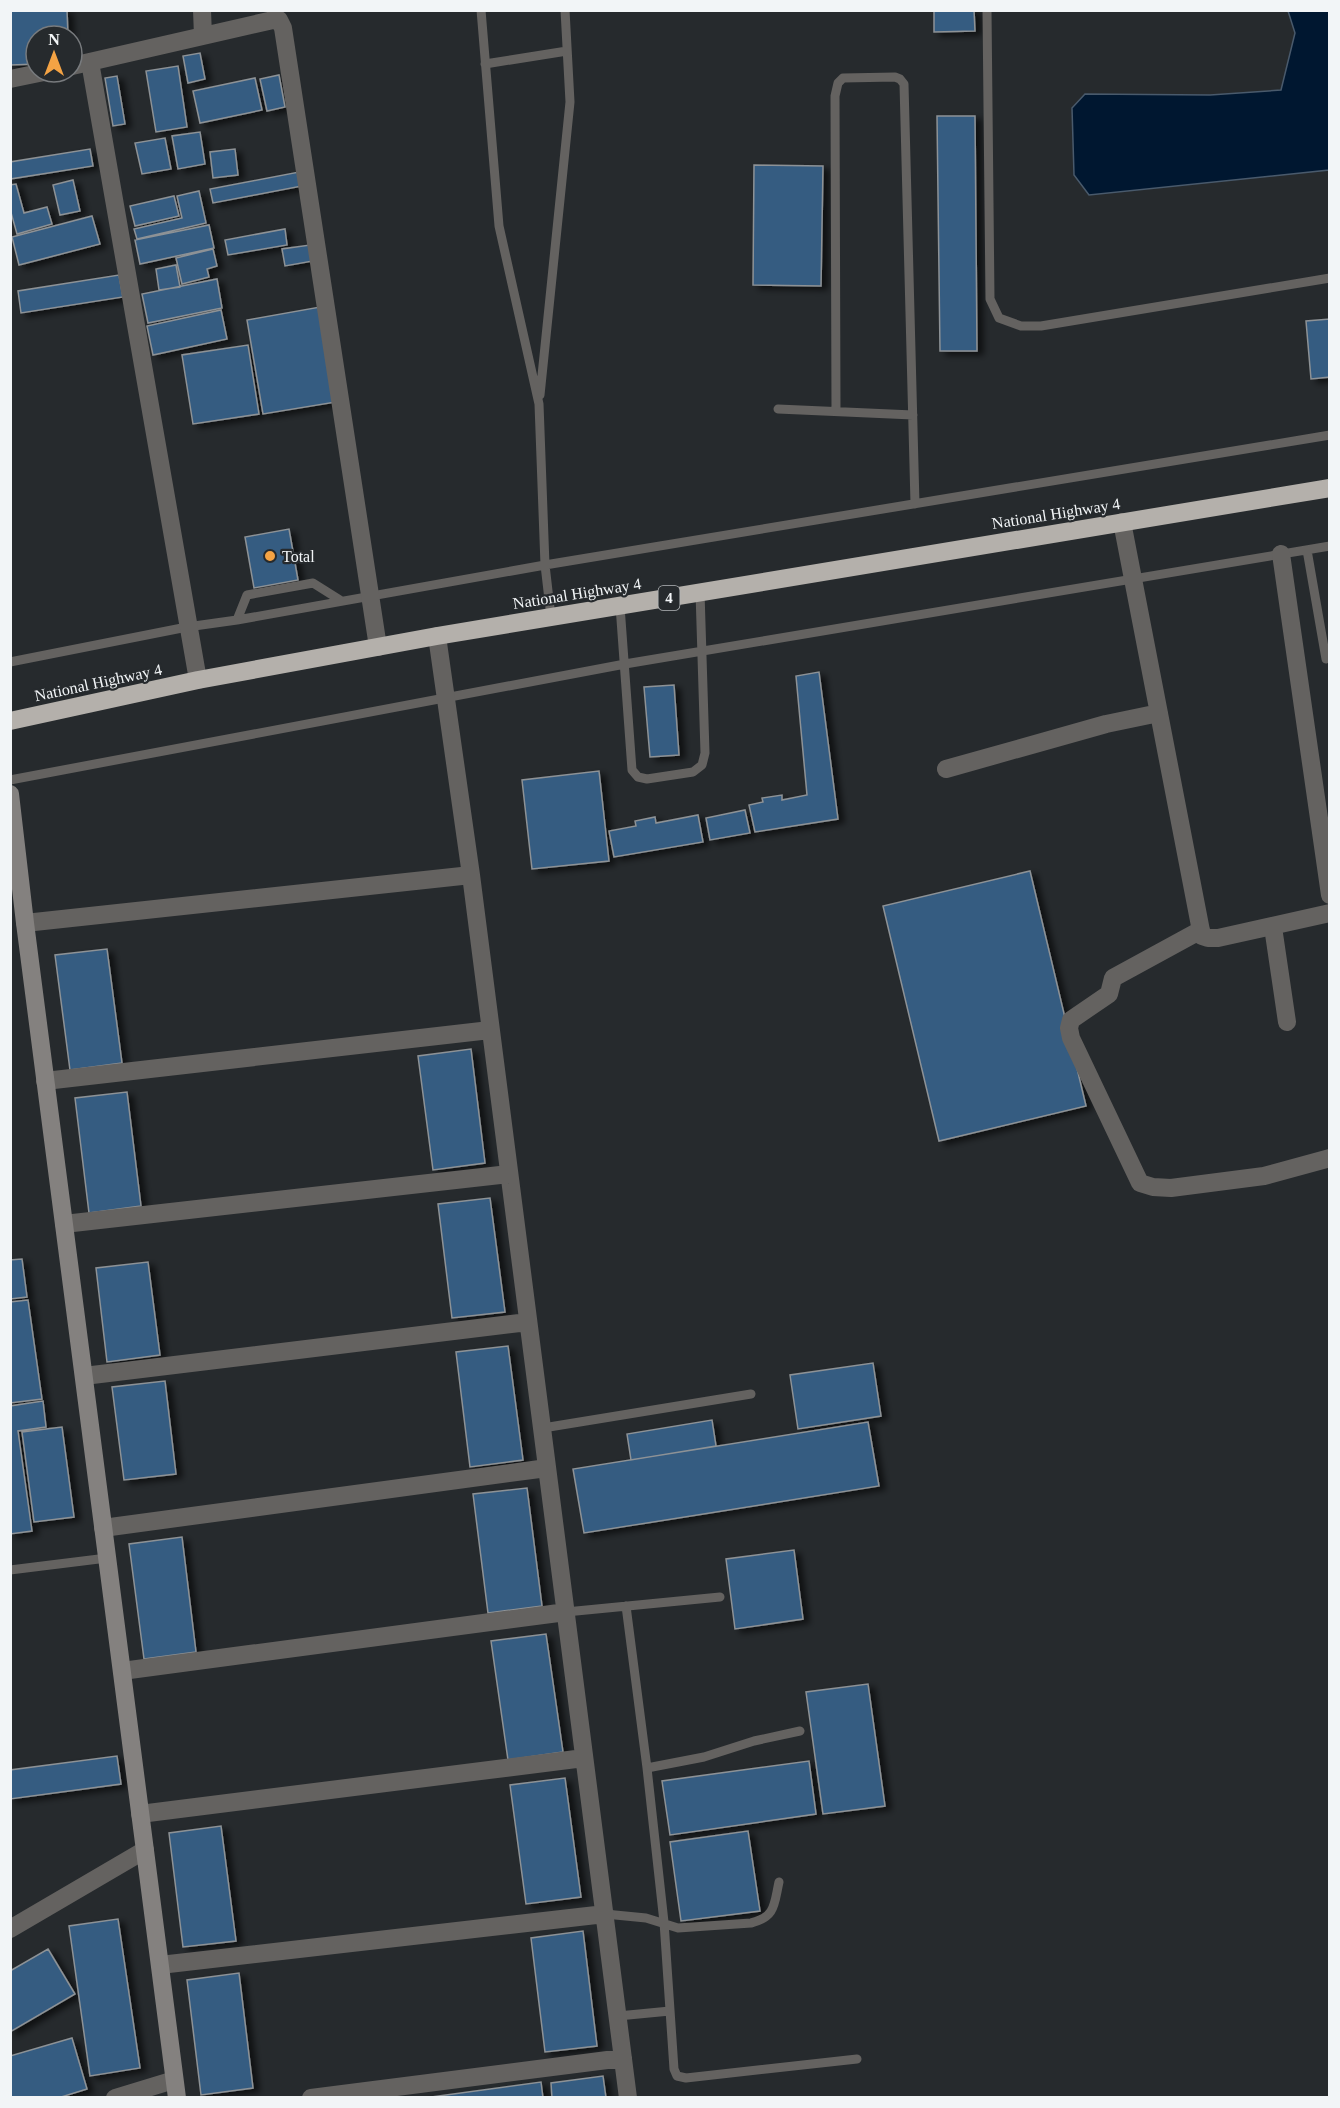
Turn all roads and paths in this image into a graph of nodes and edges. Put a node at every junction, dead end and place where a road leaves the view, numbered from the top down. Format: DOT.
graph roads {
  1 [pos="202,10"];
  2 [pos="481,10"];
  3 [pos="565,10"];
  4 [pos="987,10"];
  5 [pos="203,36"];
  6 [pos="567,51"];
  7 [pos="90,62"];
  8 [pos="84,63"];
  9 [pos="485,64"];
  10 [pos="1329,278"];
  11 [pos="539,404"];
  12 [pos="778,409"];
  13 [pos="836,411"];
  14 [pos="913,415"];
  15 [pos="1329,435"];
  16 [pos="1329,488"];
  17 [pos="915,504"];
  18 [pos="1122,522"];
  19 [pos="1329,546"];
  20 [pos="1307,550"];
  21 [pos="1281,554"];
  22 [pos="545,565"];
  23 [pos="1133,579"];
  24 [pos="700,592"];
  25 [pos="371,595"];
  26 [pos="340,600"];
  27 [pos="620,606"];
  28 [pos="551,617"];
  29 [pos="237,620"];
  30 [pos="187,627"];
  31 [pos="437,636"];
  32 [pos="378,647"];
  33 [pos="703,651"];
  34 [pos="1326,658"];
  35 [pos="10,662"];
  36 [pos="625,664"];
  37 [pos="198,680"];
  38 [pos="446,699"];
  39 [pos="1159,713"];
  40 [pos="10,721"];
  41 [pos="946,769"];
  42 [pos="10,780"];
  43 [pos="10,795"];
  44 [pos="471,875"];
  45 [pos="1329,895"];
  46 [pos="1329,914"];
  47 [pos="25,923"];
  48 [pos="1273,927"];
  49 [pos="1202,930"];
  50 [pos="1287,1022"];
  51 [pos="490,1030"];
  52 [pos="45,1081"];
  53 [pos="1329,1158"];
  54 [pos="509,1174"];
  55 [pos="64,1224"];
  56 [pos="528,1322"];
  57 [pos="84,1376"];
  58 [pos="751,1394"];
  59 [pos="543,1428"];
  60 [pos="547,1468"];
  61 [pos="103,1528"];
  62 [pos="107,1558"];
  63 [pos="10,1570"];
  64 [pos="720,1597"];
  65 [pos="626,1606"];
  66 [pos="566,1612"];
  67 [pos="122,1671"];
  68 [pos="800,1731"];
  69 [pos="584,1758"];
  70 [pos="647,1768"];
  71 [pos="140,1814"];
  72 [pos="145,1850"];
  73 [pos="779,1882"];
  74 [pos="605,1914"];
  75 [pos="664,1922"];
  76 [pos="10,1929"];
  77 [pos="160,1965"];
  78 [pos="670,2011"];
  79 [pos="618,2016"];
  80 [pos="623,2058"];
  81 [pos="857,2059"];
  82 [pos="176,2089"];
  83 [pos="115,2097"];
  84 [pos="311,2097"];
  85 [pos="628,2097"];
  1 -- 5 [label="street"];
  2 -- 9 [label="lane"];
  3 -- 6 [label="lane"];
  4 -- 10 [label="lane"];
  5 -- 7 [label="street"];
  5 -- 25 [label="street"];
  6 -- 9 [label="lane"];
  6 -- 11 [label="lane"];
  7 -- 8 [label="street"];
  7 -- 30 [label="street"];
  9 -- 11 [label="lane"];
  11 -- 22 [label="lane"];
  12 -- 13 [label="lane"];
  13 -- 14 [label="lane"];
  13 -- 14 [label="lane"];
  14 -- 17 [label="lane"];
  15 -- 17 [label="lane"];
  16 -- 18 [label="highway, National Highway 4 / 4"];
  17 -- 22 [label="lane"];
  18 -- 23 [label="street"];
  18 -- 24 [label="highway, National Highway 4 / 4"];
  19 -- 20 [label="lane"];
  20 -- 21 [label="lane"];
  20 -- 34 [label="lane"];
  21 -- 23 [label="lane"];
  21 -- 45 [label="street"];
  22 -- 25 [label="lane"];
  22 -- 28 [label="lane"];
  23 -- 33 [label="lane"];
  23 -- 39 [label="street"];
  24 -- 27 [label="highway, National Highway 4 / 4"];
  24 -- 33 [label="lane"];
  25 -- 26 [label="lane"];
  25 -- 32 [label="street"];
  26 -- 29 [label="lane"];
  26 -- 29 [label="lane"];
  27 -- 28 [label="highway, National Highway 4 / 4"];
  27 -- 36 [label="lane"];
  28 -- 31 [label="highway, National Highway 4 / 4"];
  29 -- 30 [label="lane"];
  30 -- 35 [label="lane"];
  30 -- 37 [label="street"];
  31 -- 32 [label="highway, National Highway 4 / 4"];
  31 -- 38 [label="street"];
  32 -- 37 [label="highway, National Highway 4 / 4"];
  33 -- 36 [label="lane"];
  33 -- 36 [label="lane"];
  36 -- 38 [label="lane"];
  37 -- 40 [label="highway, National Highway 4 / 4"];
  38 -- 42 [label="lane"];
  38 -- 44 [label="street"];
  39 -- 41 [label="street"];
  39 -- 49 [label="street"];
  43 -- 47 [label="street"];
  44 -- 47 [label="street"];
  44 -- 51 [label="street"];
  46 -- 48 [label="street"];
  47 -- 52 [label="street"];
  48 -- 49 [label="street"];
  48 -- 50 [label="street"];
  49 -- 53 [label="street"];
  51 -- 52 [label="street"];
  51 -- 54 [label="street"];
  52 -- 55 [label="street"];
  54 -- 55 [label="street"];
  54 -- 56 [label="street"];
  55 -- 57 [label="street"];
  56 -- 57 [label="street"];
  56 -- 59 [label="street"];
  57 -- 61 [label="street"];
  58 -- 59 [label="lane"];
  59 -- 60 [label="street"];
  60 -- 61 [label="street"];
  60 -- 66 [label="street"];
  61 -- 62 [label="street"];
  62 -- 63 [label="lane"];
  62 -- 67 [label="street"];
  64 -- 65 [label="lane"];
  65 -- 66 [label="lane"];
  65 -- 70 [label="lane"];
  66 -- 67 [label="street"];
  66 -- 69 [label="street"];
  67 -- 71 [label="street"];
  68 -- 70 [label="lane"];
  69 -- 71 [label="street"];
  69 -- 74 [label="street"];
  70 -- 75 [label="lane"];
  71 -- 72 [label="street"];
  72 -- 76 [label="street"];
  72 -- 77 [label="street"];
  73 -- 75 [label="lane"];
  74 -- 75 [label="lane"];
  74 -- 77 [label="street"];
  74 -- 79 [label="street"];
  75 -- 78 [label="lane"];
  77 -- 82 [label="street"];
  78 -- 79 [label="lane"];
  78 -- 81 [label="lane"];
  79 -- 80 [label="street"];
  80 -- 84 [label="street"];
  80 -- 85 [label="street"];
  82 -- 83 [label="street"];
}
